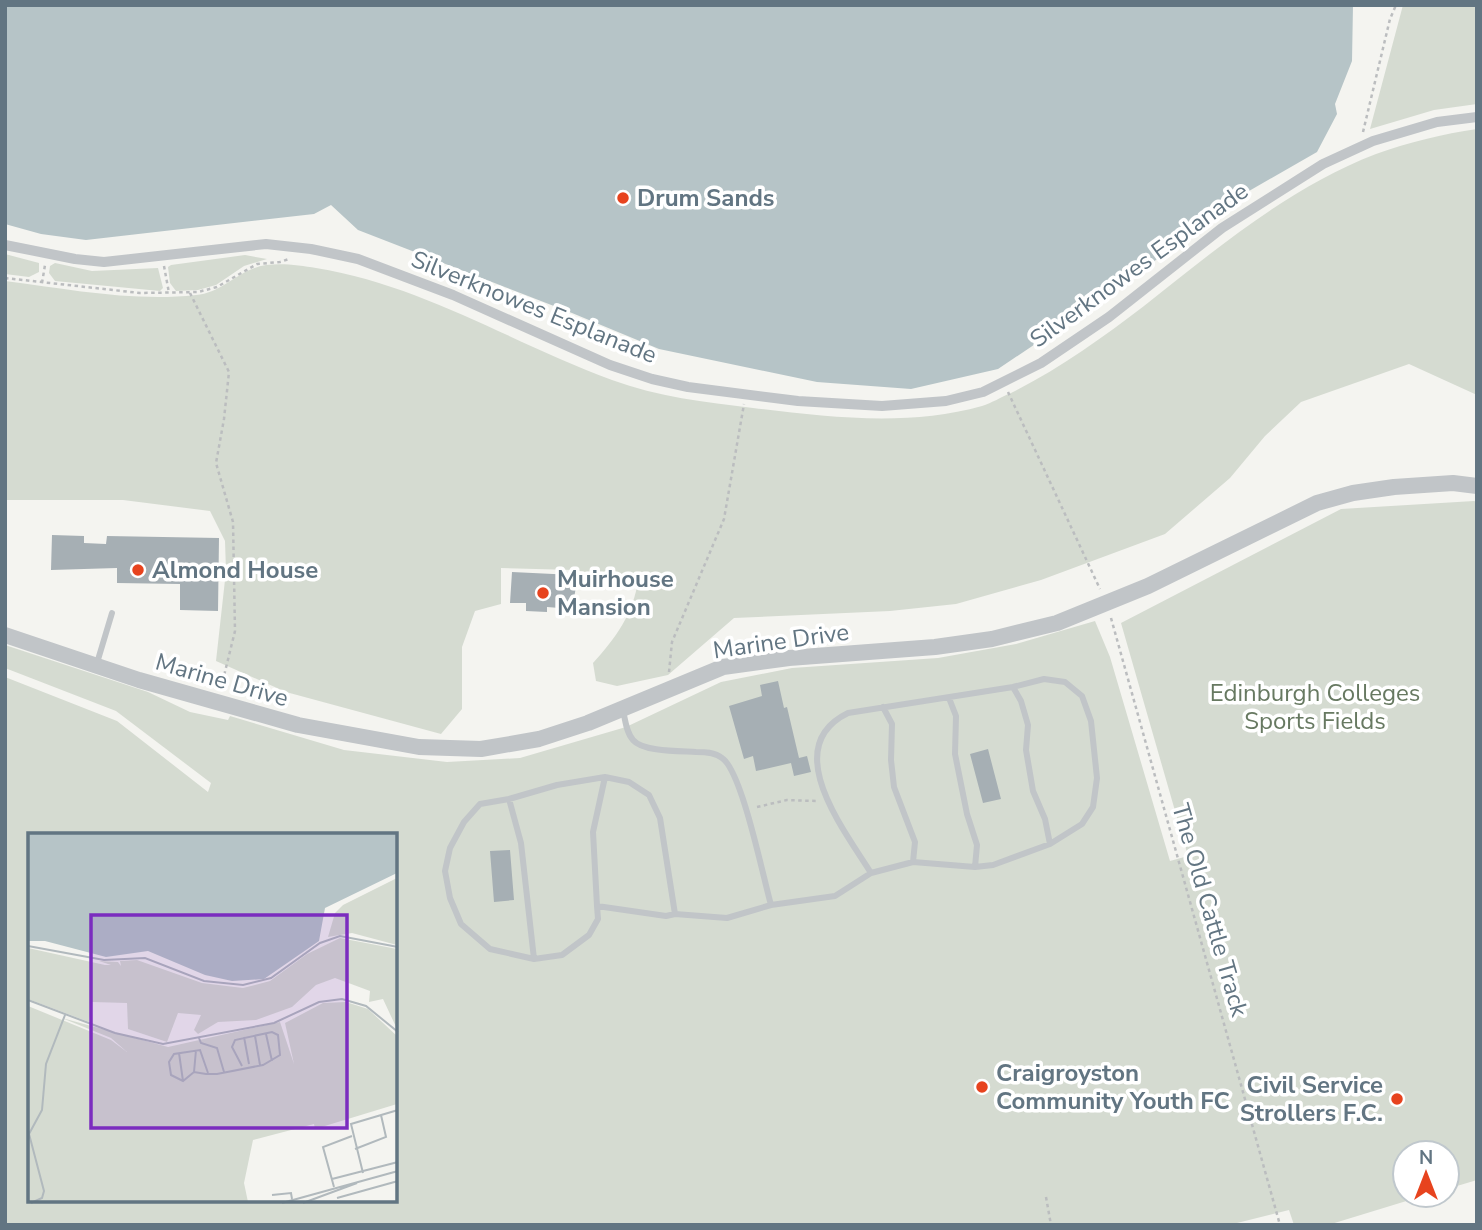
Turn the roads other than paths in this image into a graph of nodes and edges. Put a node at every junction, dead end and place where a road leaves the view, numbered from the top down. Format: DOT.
graph roads {
  1 [pos="1477,117"];
  2 [pos="5,245"];
  3 [pos="1477,486"];
  4 [pos="112,613"];
  5 [pos="5,635"];
  6 [pos="96,665"];
  7 [pos="1013,687"];
  8 [pos="949,698"];
  9 [pos="883,707"];
  10 [pos="623,710"];
  11 [pos="605,777"];
  12 [pos="509,799"];
  13 [pos="1050,844"];
  14 [pos="913,862"];
  15 [pos="975,867"];
  16 [pos="871,873"];
  17 [pos="771,905"];
  18 [pos="597,906"];
  19 [pos="675,914"];
  20 [pos="534,960"];
  1 -- 2 [label="street, Silverknowes Esplanade"];
  3 -- 10 [label="street, Marine Drive"];
  4 -- 6 [label="lane"];
  5 -- 6 [label="street, Marine Drive"];
  6 -- 10 [label="street, Marine Drive"];
  7 -- 8 [label="lane"];
  7 -- 13 [label="lane"];
  7 -- 13 [label="lane"];
  8 -- 9 [label="lane"];
  8 -- 15 [label="lane"];
  9 -- 14 [label="lane"];
  9 -- 16 [label="lane"];
  10 -- 17 [label="lane"];
  11 -- 12 [label="lane"];
  11 -- 18 [label="lane"];
  11 -- 19 [label="lane"];
  12 -- 20 [label="lane"];
  12 -- 20 [label="lane"];
  13 -- 15 [label="lane"];
  14 -- 15 [label="lane"];
  14 -- 16 [label="lane"];
  16 -- 17 [label="lane"];
  17 -- 19 [label="lane"];
  18 -- 19 [label="lane"];
  18 -- 20 [label="lane"];
}
